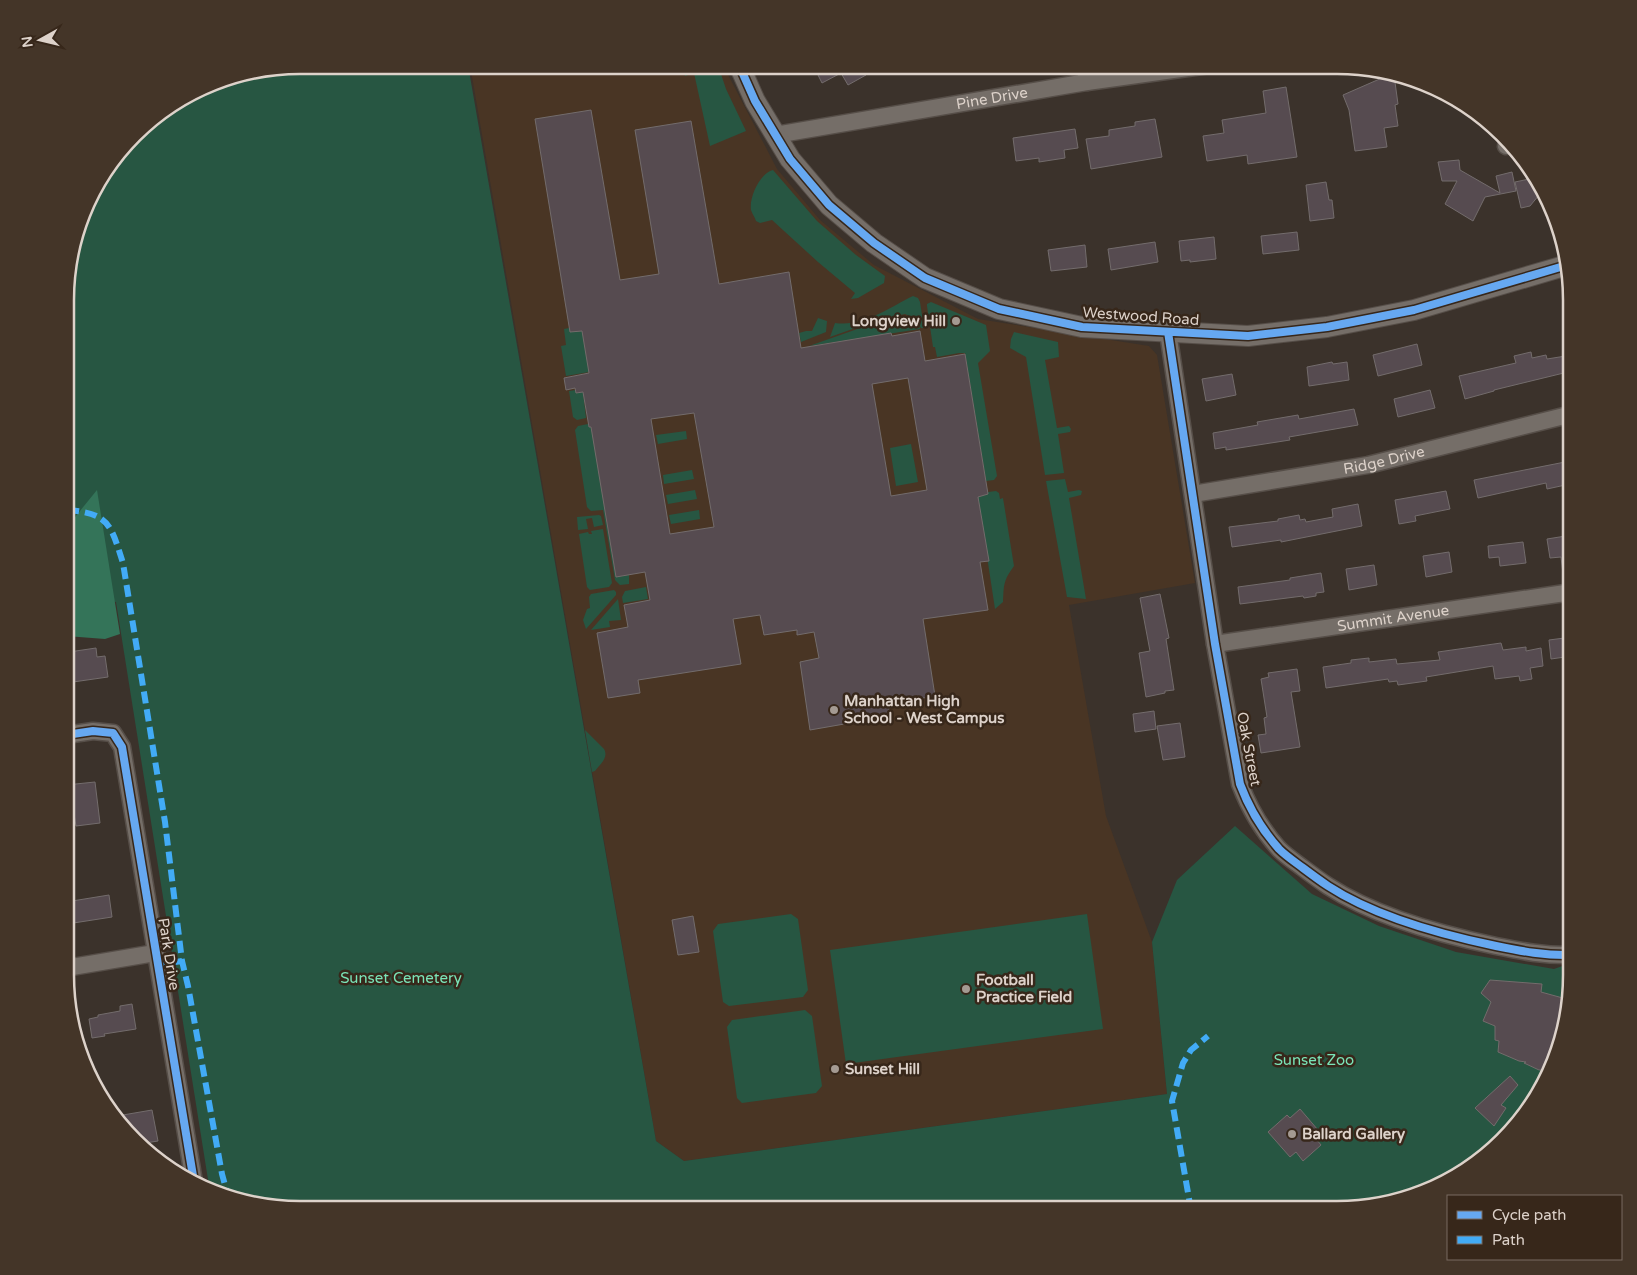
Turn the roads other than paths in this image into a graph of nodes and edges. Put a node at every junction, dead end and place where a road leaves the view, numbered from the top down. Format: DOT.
graph roads {
  1 [pos="742,74"];
  2 [pos="1086,74"];
  3 [pos="1144,74"];
  4 [pos="1087,82"];
  5 [pos="774,135"];
  6 [pos="1561,267"];
  7 [pos="1168,332"];
  8 [pos="1563,416"];
  9 [pos="1193,494"];
  10 [pos="1563,593"];
  11 [pos="1216,644"];
  12 [pos="74,734"];
  13 [pos="155,954"];
  14 [pos="1563,956"];
  15 [pos="74,967"];
  16 [pos="191,1173"];
  1 -- 5 [label="street, Westwood Road"];
  2 -- 4 [label="street"];
  3 -- 4 [label="street, Pine Drive"];
  4 -- 5 [label="street, Pine Drive"];
  5 -- 7 [label="street, Westwood Road"];
  6 -- 7 [label="street, Westwood Road"];
  7 -- 9 [label="street, Oak Street"];
  8 -- 9 [label="street, Ridge Drive"];
  9 -- 11 [label="street, Oak Street"];
  10 -- 11 [label="street, Summit Avenue"];
  11 -- 14 [label="street, Oak Street"];
  12 -- 13 [label="street, Park Drive"];
  13 -- 15 [label="street"];
  13 -- 16 [label="street, Park Drive"];
}
